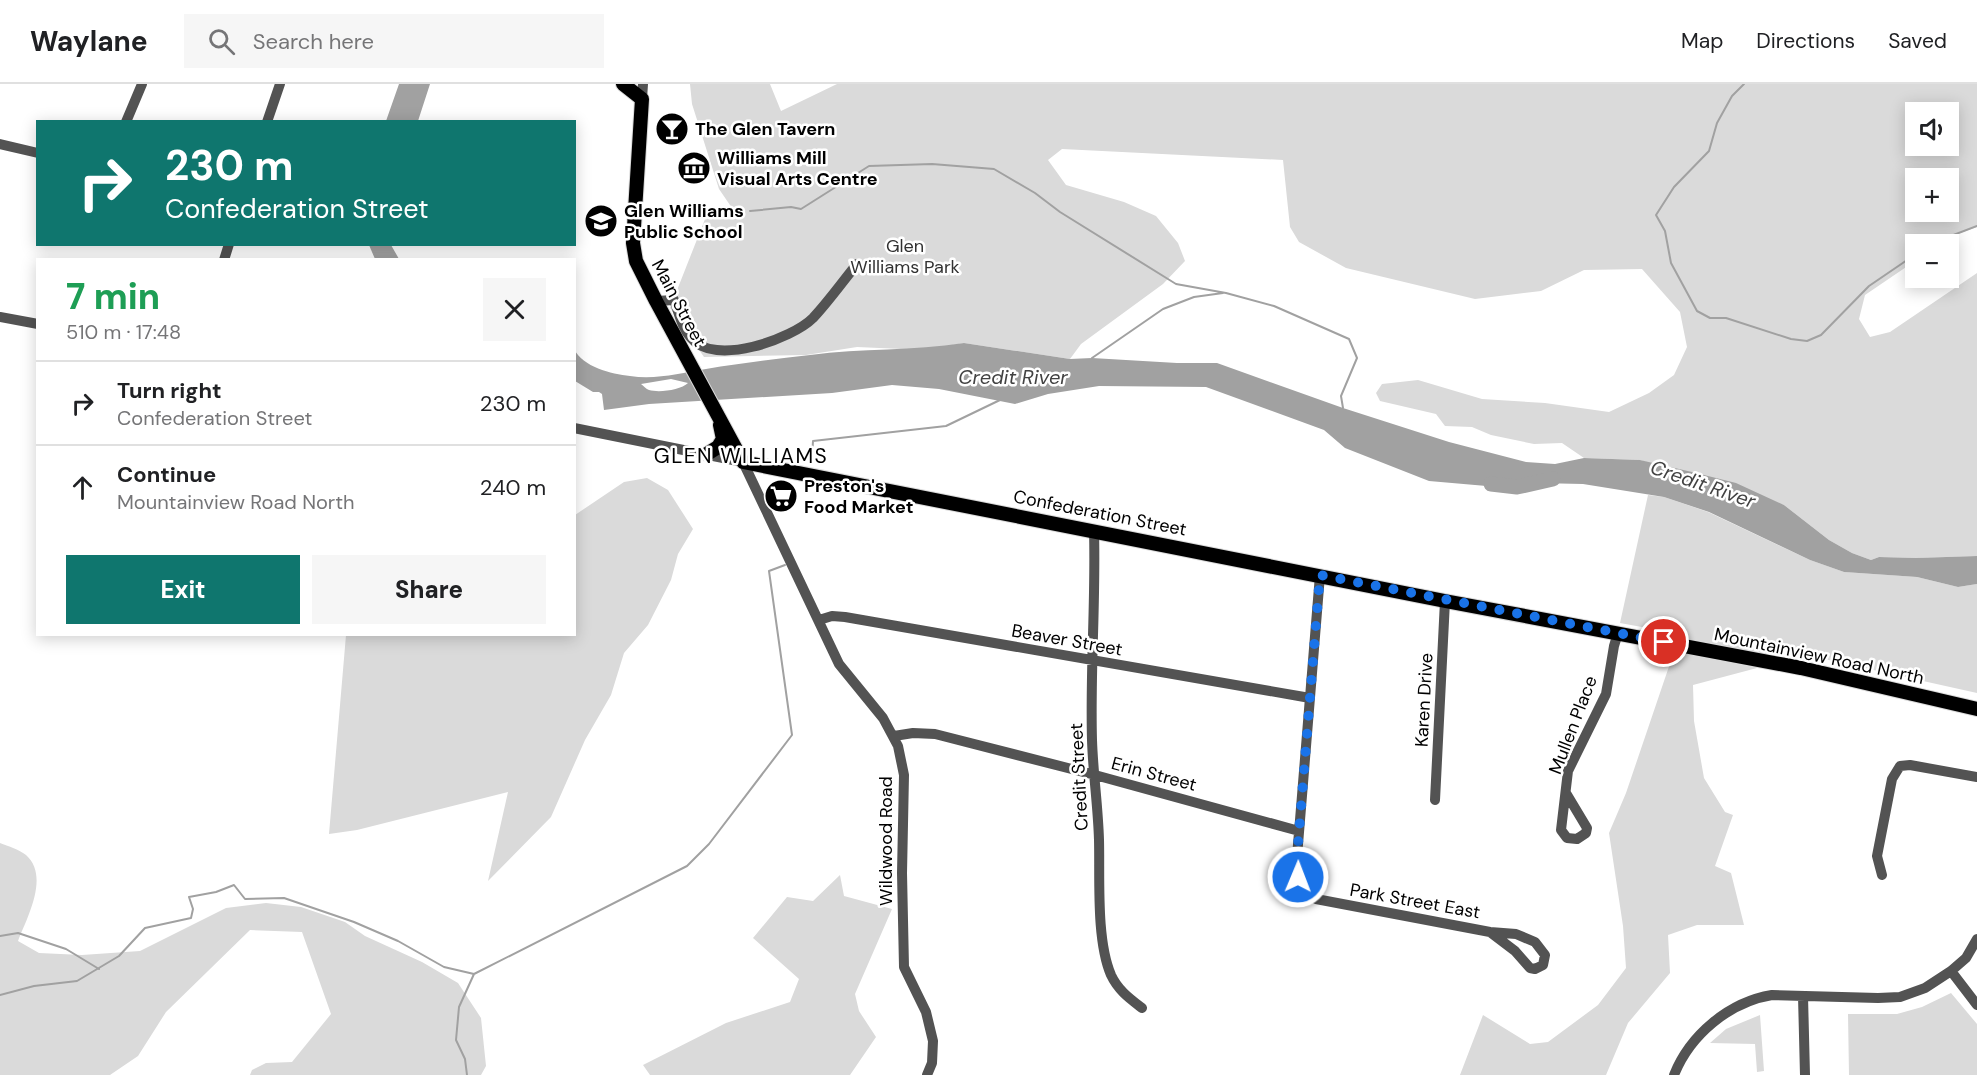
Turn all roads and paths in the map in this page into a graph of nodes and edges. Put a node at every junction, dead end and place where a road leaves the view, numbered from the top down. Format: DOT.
graph roads {
  1 [pos="142,84"];
  2 [pos="280,84"];
  3 [pos="623,84"];
  4 [pos="643,84"];
  5 [pos="642,99"];
  6 [pos="127,120"];
  7 [pos="268,120"];
  8 [pos="0,144"];
  9 [pos="36,153"];
  10 [pos="857,264"];
  11 [pos="656,301"];
  12 [pos="0,317"];
  13 [pos="36,324"];
  14 [pos="715,409"];
  15 [pos="576,429"];
  16 [pos="707,454"];
  17 [pos="743,462"];
  18 [pos="1094,531"];
  19 [pos="1320,575"];
  20 [pos="1444,601"];
  21 [pos="819,620"];
  22 [pos="1618,633"];
  23 [pos="1091,661"];
  24 [pos="1310,698"];
  25 [pos="1977,709"];
  26 [pos="894,736"];
  27 [pos="1095,775"];
  28 [pos="1977,777"];
  29 [pos="1566,793"];
  30 [pos="1436,800"];
  31 [pos="1299,831"];
  32 [pos="1882,875"];
  33 [pos="1490,932"];
  34 [pos="1977,939"];
  35 [pos="1951,971"];
  36 [pos="1803,996"];
  37 [pos="1977,1005"];
  38 [pos="1142,1008"];
  39 [pos="928,1074"];
  40 [pos="1674,1075"];
  41 [pos="1805,1075"];
  1 -- 6 [label="street"];
  2 -- 7 [label="street"];
  3 -- 5 [label="main road"];
  4 -- 5 [label="street"];
  5 -- 11 [label="main road, Main Street"];
  8 -- 9 [label="street"];
  10 -- 11 [label="street"];
  11 -- 14 [label="main road, Main Street"];
  12 -- 13 [label="street"];
  14 -- 16 [label="main road"];
  14 -- 17 [label="main road, Main Street"];
  15 -- 16 [label="street, Confederation Street"];
  16 -- 17 [label="street, Confederation Street"];
  17 -- 18 [label="main road, Confederation Street"];
  17 -- 21 [label="street, Wildwood Road"];
  18 -- 19 [label="main road, Confederation Street"];
  18 -- 23 [label="street, Credit Street"];
  19 -- 20 [label="main road, Confederation Street"];
  19 -- 24 [label="street"];
  20 -- 22 [label="main road, Confederation Street"];
  20 -- 30 [label="street, Karen Drive"];
  21 -- 23 [label="street, Beaver Street"];
  21 -- 26 [label="street, Wildwood Road"];
  22 -- 25 [label="main road, Mountainview Road North"];
  22 -- 29 [label="street, Mullen Place"];
  23 -- 24 [label="street, Beaver Street"];
  23 -- 27 [label="street, Credit Street"];
  24 -- 31 [label="street"];
  26 -- 27 [label="street, Erin Street"];
  26 -- 39 [label="street, Wildwood Road"];
  27 -- 31 [label="street, Erin Street"];
  27 -- 38 [label="street, Credit Street"];
  28 -- 32 [label="street"];
  31 -- 33 [label="street, Park Street East"];
  33 -- 33 [label="street, Park Street East"];
  34 -- 35 [label="street"];
  35 -- 36 [label="street"];
  35 -- 37 [label="street"];
  36 -- 40 [label="street"];
  36 -- 41 [label="street"];
}
